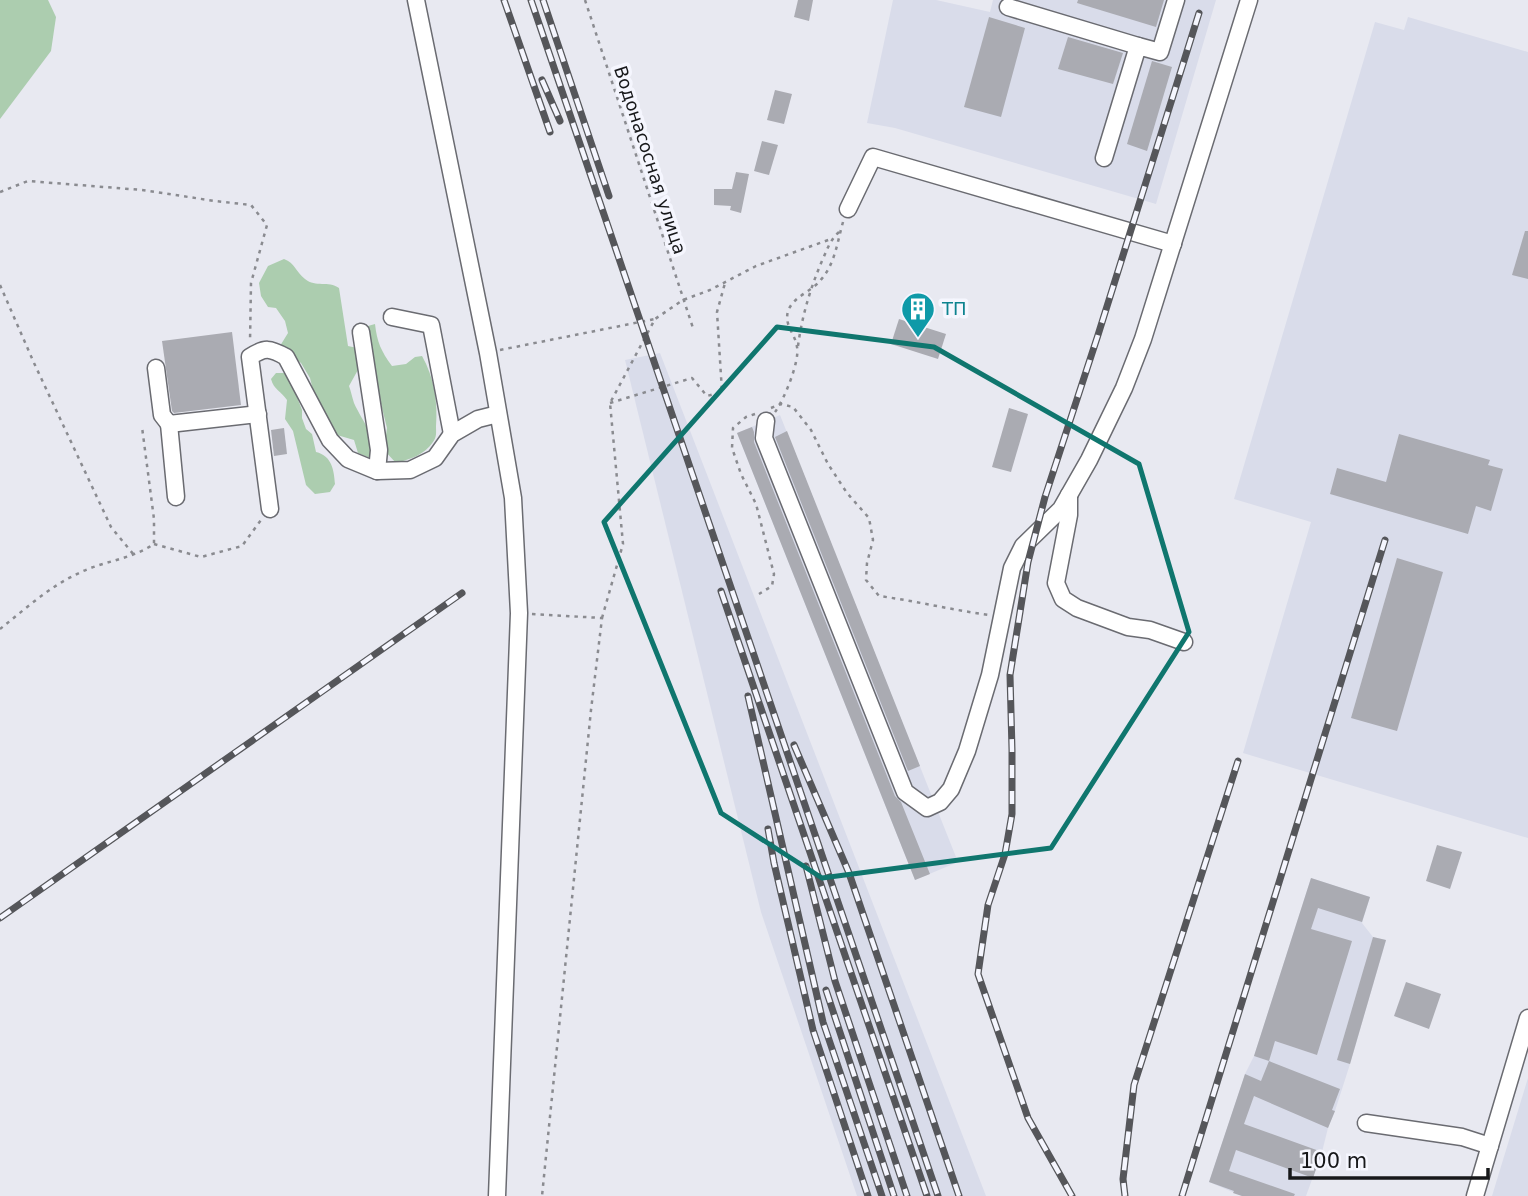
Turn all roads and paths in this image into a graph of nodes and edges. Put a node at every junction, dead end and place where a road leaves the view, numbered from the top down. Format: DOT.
graph roads {
  1 [pos="416,0"];
  2 [pos="585,0"];
  3 [pos="1176,0"];
  4 [pos="1249,0"];
  5 [pos="1008,7"];
  6 [pos="1138,46"];
  7 [pos="1104,158"];
  8 [pos="0,192"];
  9 [pos="848,209"];
  10 [pos="840,231"];
  11 [pos="831,239"];
  12 [pos="1173,244"];
  13 [pos="724,283"];
  14 [pos="0,285"];
  15 [pos="809,290"];
  16 [pos="683,300"];
  17 [pos="392,317"];
  18 [pos="654,320"];
  19 [pos="693,328"];
  20 [pos="361,332"];
  21 [pos="798,350"];
  22 [pos="488,353"];
  23 [pos="250,357"];
  24 [pos="156,368"];
  25 [pos="610,403"];
  26 [pos="781,404"];
  27 [pos="258,414"];
  28 [pos="498,414"];
  29 [pos="764,414"];
  30 [pos="169,424"];
  31 [pos="142,427"];
  32 [pos="452,435"];
  33 [pos="377,471"];
  34 [pos="1069,495"];
  35 [pos="176,497"];
  36 [pos="270,509"];
  37 [pos="154,544"];
  38 [pos="134,555"];
  39 [pos="759,594"];
  40 [pos="519,613"];
  41 [pos="1002,617"];
  42 [pos="602,618"];
  43 [pos="0,629"];
  44 [pos="1184,642"];
  45 [pos="1528,1018"];
  46 [pos="1366,1123"];
  47 [pos="1490,1146"];
  48 [pos="497,1196"];
  49 [pos="542,1196"];
  50 [pos="1475,1196"];
  1 -- 22 [label="street"];
  2 -- 16 [label="path, Водонасосная улица"];
  3 -- 6 [label="street"];
  4 -- 12 [label="street"];
  5 -- 6 [label="street"];
  6 -- 7 [label="street"];
  8 -- 23 [label="path"];
  9 -- 10 [label="path"];
  9 -- 12 [label="street"];
  10 -- 11 [label="path"];
  10 -- 15 [label="path"];
  11 -- 13 [label="path"];
  11 -- 15 [label="path"];
  12 -- 34 [label="street"];
  13 -- 16 [label="path"];
  13 -- 25 [label="path"];
  14 -- 38 [label="path"];
  15 -- 21 [label="path"];
  15 -- 21 [label="path"];
  16 -- 18 [label="path"];
  16 -- 19 [label="path, Водонасосная улица"];
  17 -- 32 [label="street"];
  18 -- 22 [label="path"];
  18 -- 25 [label="path"];
  20 -- 33 [label="street"];
  21 -- 26 [label="path"];
  22 -- 28 [label="street"];
  23 -- 27 [label="street"];
  23 -- 33 [label="street"];
  24 -- 30 [label="street"];
  25 -- 42 [label="path"];
  26 -- 29 [label="path"];
  26 -- 29 [label="path"];
  26 -- 41 [label="path"];
  27 -- 30 [label="street"];
  27 -- 36 [label="street"];
  28 -- 32 [label="street"];
  28 -- 40 [label="street"];
  29 -- 39 [label="path"];
  29 -- 41 [label="street"];
  30 -- 35 [label="street"];
  31 -- 37 [label="path"];
  32 -- 33 [label="street"];
  34 -- 41 [label="street"];
  34 -- 44 [label="street"];
  36 -- 37 [label="path"];
  37 -- 38 [label="path"];
  38 -- 43 [label="path"];
  40 -- 42 [label="path"];
  40 -- 48 [label="street"];
  42 -- 49 [label="path"];
  45 -- 47 [label="street"];
  46 -- 47 [label="street"];
  47 -- 50 [label="street"];
}
